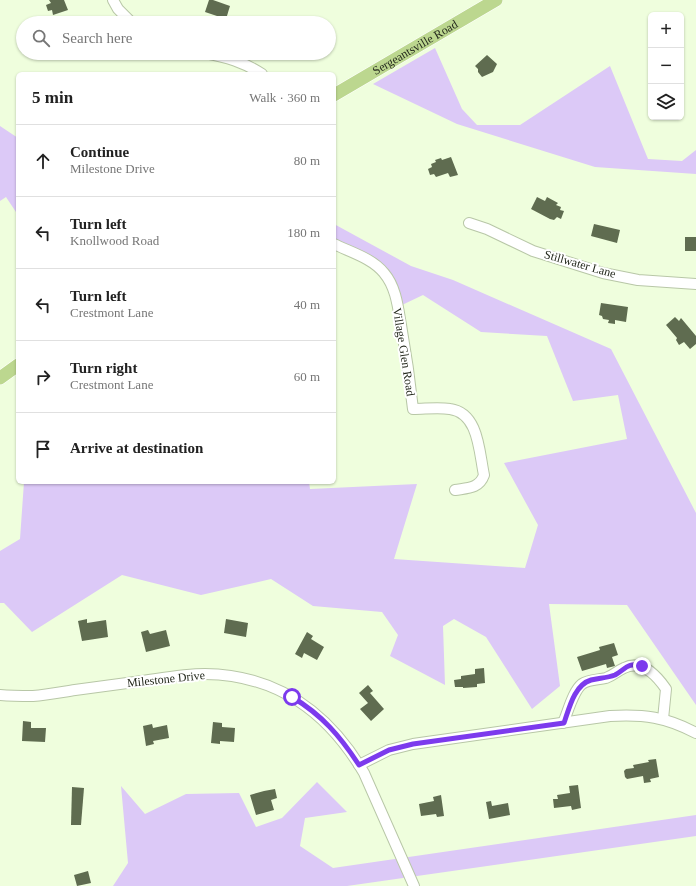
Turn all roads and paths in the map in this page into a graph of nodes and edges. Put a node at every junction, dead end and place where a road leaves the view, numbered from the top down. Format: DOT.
graph roads {
  1 [pos="113,0"];
  2 [pos="496,0"];
  3 [pos="125,16"];
  4 [pos="234,60"];
  5 [pos="258,72"];
  6 [pos="336,95"];
  7 [pos="469,224"];
  8 [pos="336,245"];
  9 [pos="696,284"];
  10 [pos="16,366"];
  11 [pos="0,378"];
  12 [pos="455,490"];
  13 [pos="0,695"];
  14 [pos="663,719"];
  15 [pos="564,723"];
  16 [pos="696,733"];
  17 [pos="359,765"];
  18 [pos="414,886"];
  1 -- 3 [label="street"];
  2 -- 6 [label="main road, Sergeantsville Road"];
  4 -- 5 [label="street"];
  7 -- 9 [label="street, Stillwater Lane"];
  8 -- 12 [label="street, Village Glen Road"];
  10 -- 11 [label="main road"];
  13 -- 17 [label="street, Milestone Drive"];
  14 -- 15 [label="street"];
  14 -- 15 [label="street"];
  14 -- 16 [label="street"];
  15 -- 17 [label="street"];
  17 -- 18 [label="street, Milestone Drive"];
}
